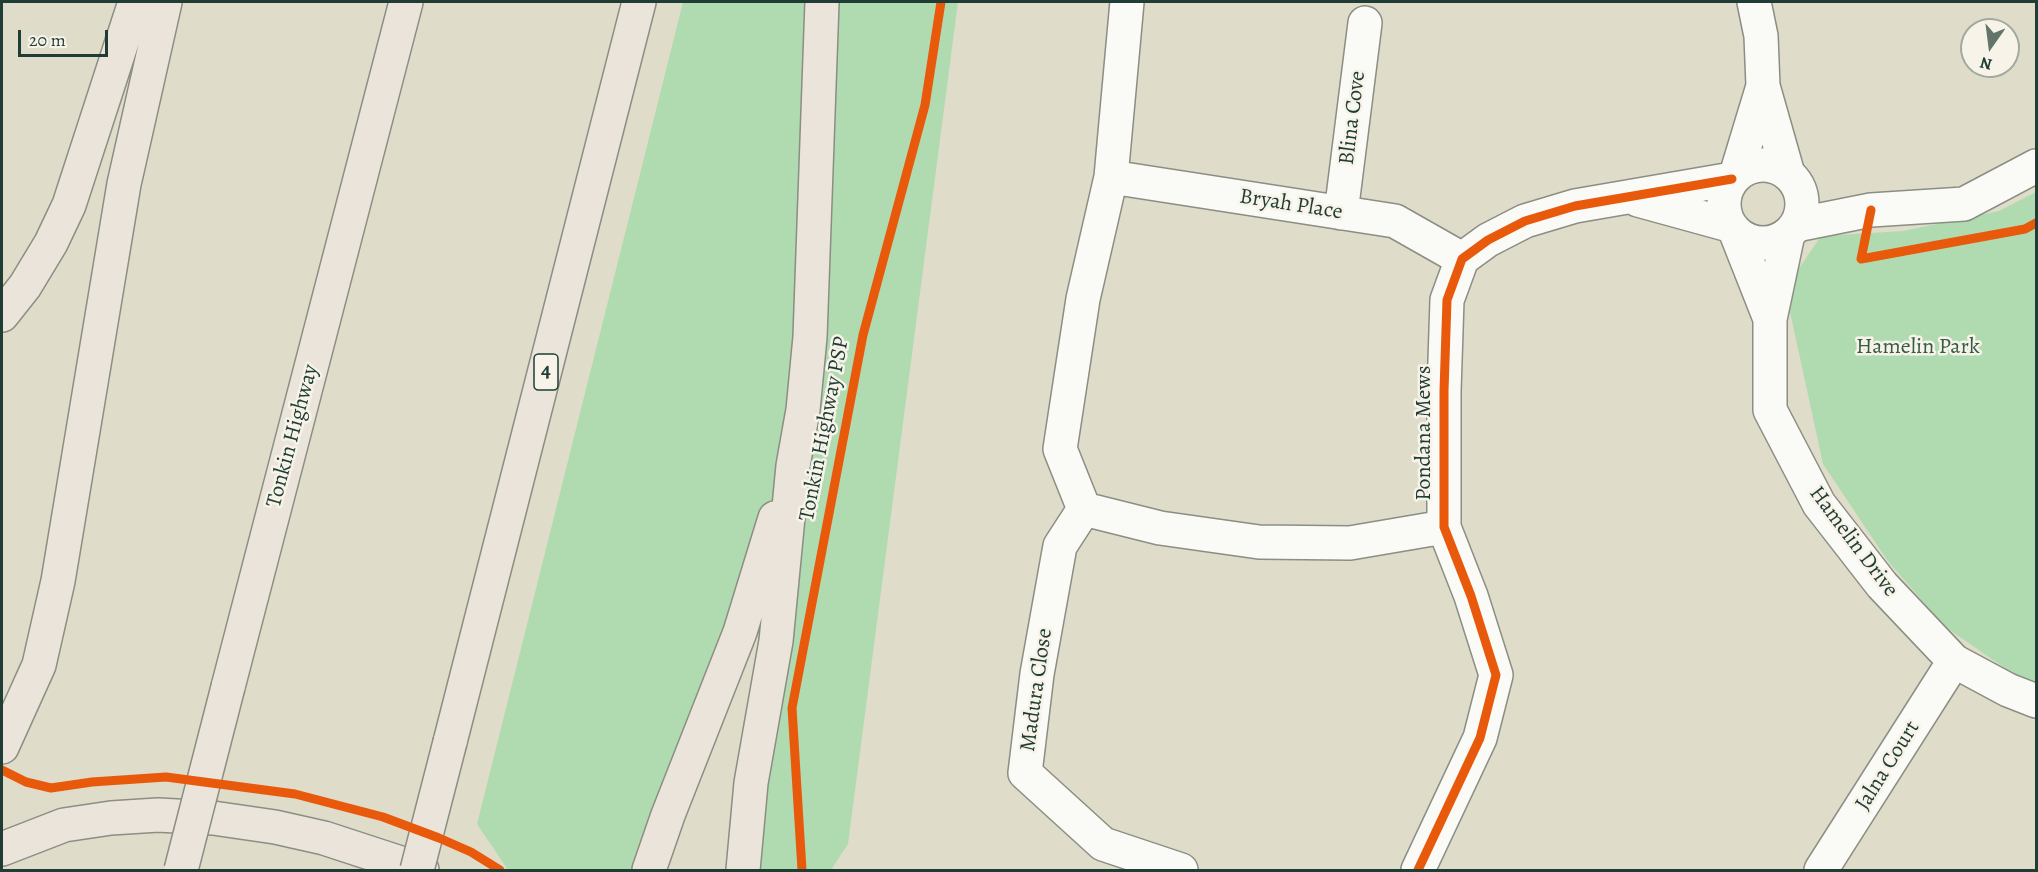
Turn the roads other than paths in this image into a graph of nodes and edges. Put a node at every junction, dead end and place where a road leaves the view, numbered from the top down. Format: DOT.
graph roads {
  1 [pos="135,2"];
  2 [pos="165,2"];
  3 [pos="406,2"];
  4 [pos="639,2"];
  5 [pos="822,2"];
  6 [pos="1127,2"];
  7 [pos="1754,2"];
  8 [pos="1365,23"];
  9 [pos="1763,86"];
  10 [pos="2037,166"];
  11 [pos="1111,177"];
  12 [pos="1734,177"];
  13 [pos="1792,179"];
  14 [pos="1628,198"];
  15 [pos="1871,210"];
  16 [pos="1341,213"];
  17 [pos="1733,229"];
  18 [pos="1792,230"];
  19 [pos="1462,259"];
  20 [pos="2,315"];
  21 [pos="1770,319"];
  22 [pos="793,466"];
  23 [pos="1084,509"];
  24 [pos="1444,527"];
  25 [pos="1954,661"];
  26 [pos="2037,700"];
  27 [pos="2,747"];
  28 [pos="8,844"];
  29 [pos="181,870"];
  30 [pos="417,870"];
  31 [pos="422,870"];
  32 [pos="649,870"];
  33 [pos="743,870"];
  34 [pos="1181,870"];
  35 [pos="1418,870"];
  36 [pos="1821,870"];
  1 -- 20 [label="main road"];
  2 -- 27 [label="main road"];
  3 -- 29 [label="main road, Tonkin Highway, bridge"];
  4 -- 30 [label="main road, 4, bridge"];
  5 -- 22 [label="main road"];
  6 -- 11 [label="street"];
  7 -- 9 [label="street"];
  8 -- 16 [label="street, Blina Cove"];
  9 -- 12 [label="street"];
  9 -- 13 [label="street"];
  10 -- 15 [label="street"];
  11 -- 16 [label="street, Bryah Place"];
  11 -- 23 [label="street"];
  12 -- 13 [label="street"];
  12 -- 14 [label="street"];
  12 -- 17 [label="street"];
  13 -- 15 [label="street"];
  13 -- 18 [label="street"];
  14 -- 17 [label="street"];
  14 -- 19 [label="street"];
  15 -- 18 [label="street"];
  16 -- 19 [label="street, Bryah Place"];
  17 -- 18 [label="street"];
  17 -- 21 [label="street, Hamelin Drive"];
  18 -- 21 [label="street, Hamelin Drive"];
  19 -- 24 [label="street, Pondana Mews"];
  21 -- 25 [label="street, Hamelin Drive"];
  22 -- 32 [label="main road"];
  22 -- 33 [label="main road"];
  23 -- 24 [label="street"];
  23 -- 34 [label="street, Madura Close"];
  24 -- 35 [label="street, Pondana Mews"];
  25 -- 26 [label="street, Hamelin Drive"];
  25 -- 36 [label="street, Jalna Court"];
  28 -- 31 [label="main road"];
}
